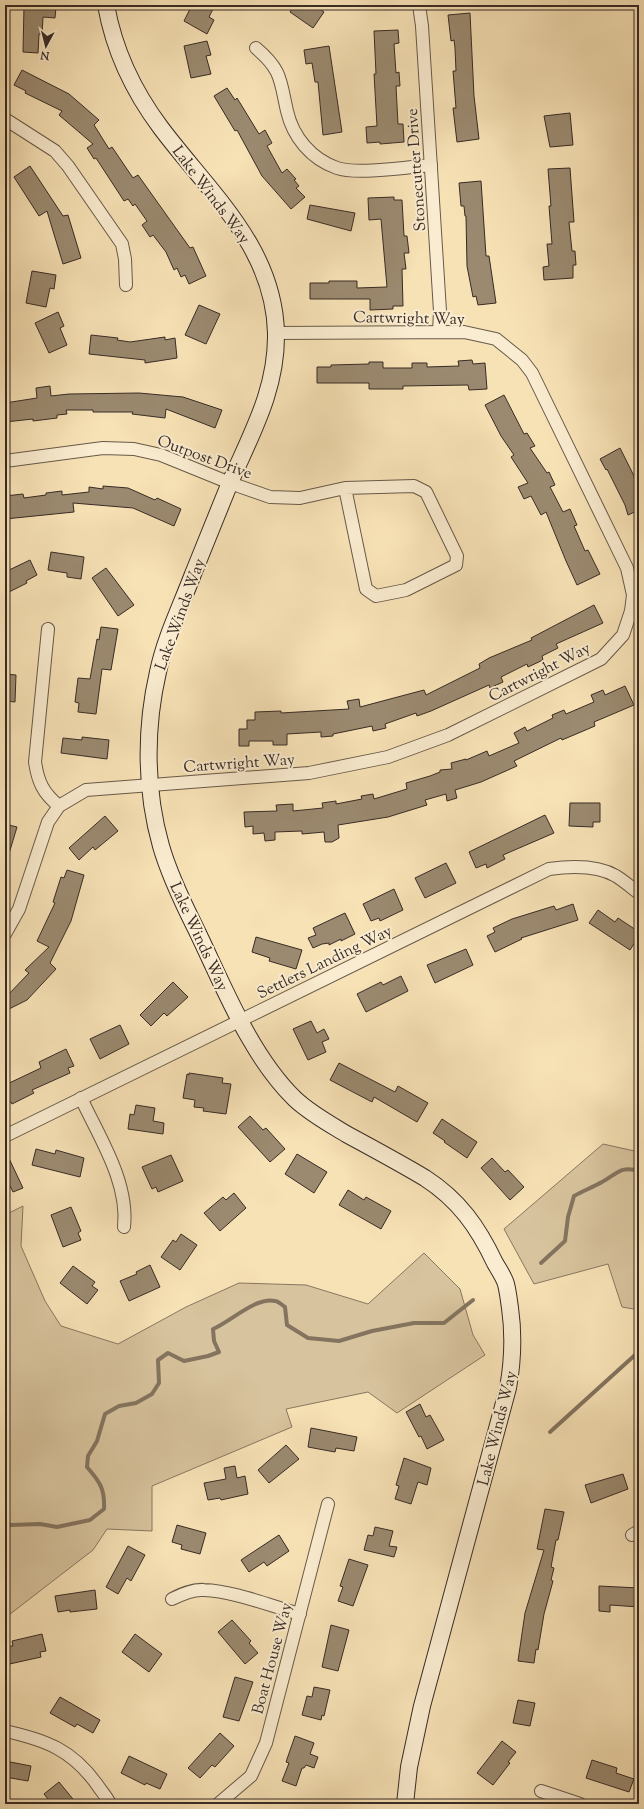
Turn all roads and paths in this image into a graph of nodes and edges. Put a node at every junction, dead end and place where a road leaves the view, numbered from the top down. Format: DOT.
graph roads {
  1 [pos="106,5"];
  2 [pos="418,5"];
  3 [pos="256,48"];
  4 [pos="5,119"];
  5 [pos="431,165"];
  6 [pos="126,285"];
  7 [pos="439,332"];
  8 [pos="276,333"];
  9 [pos="5,461"];
  10 [pos="230,483"];
  11 [pos="345,488"];
  12 [pos="48,629"];
  13 [pos="151,784"];
  14 [pos="59,806"];
  15 [pos="639,893"];
  16 [pos="5,934"];
  17 [pos="240,1020"];
  18 [pos="81,1098"];
  19 [pos="5,1136"];
  20 [pos="124,1227"];
  21 [pos="328,1504"];
  22 [pos="172,1599"];
  23 [pos="300,1614"];
  24 [pos="5,1731"];
  25 [pos="541,1791"];
  26 [pos="110,1804"];
  27 [pos="218,1804"];
  28 [pos="405,1804"];
  29 [pos="580,1804"];
  1 -- 8 [label="street, Lake Winds Way"];
  2 -- 5 [label="street, Stonecutter Drive"];
  3 -- 5 [label="street"];
  4 -- 6 [label="street"];
  5 -- 7 [label="street, Stonecutter Drive"];
  7 -- 8 [label="street, Cartwright Way"];
  7 -- 13 [label="street, Cartwright Way"];
  8 -- 10 [label="street, Lake Winds Way"];
  9 -- 10 [label="street, Outpost Drive"];
  10 -- 11 [label="street, Outpost Drive"];
  10 -- 13 [label="street, Lake Winds Way"];
  11 -- 11 [label="street, Outpost Drive"];
  12 -- 14 [label="street"];
  13 -- 14 [label="street, Cartwright Way"];
  13 -- 17 [label="street, Lake Winds Way"];
  14 -- 16 [label="street, Cartwright Way"];
  15 -- 17 [label="street, Settlers Landing Way"];
  17 -- 18 [label="street, Settlers Landing Way"];
  17 -- 28 [label="street, Lake Winds Way"];
  18 -- 19 [label="street, Settlers Landing Way"];
  18 -- 20 [label="street"];
  21 -- 23 [label="street, Boat House Way"];
  22 -- 23 [label="street"];
  23 -- 27 [label="street, Boat House Way"];
  24 -- 26 [label="street"];
  25 -- 29 [label="street"];
}
